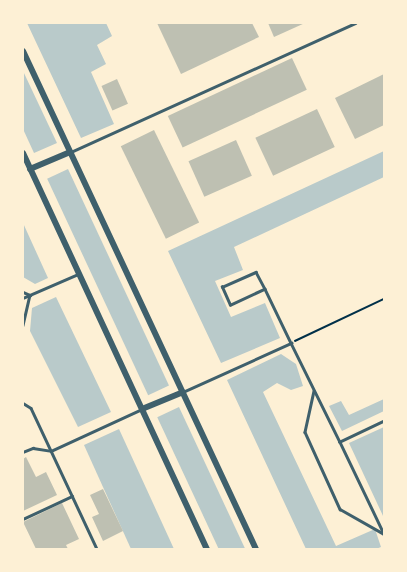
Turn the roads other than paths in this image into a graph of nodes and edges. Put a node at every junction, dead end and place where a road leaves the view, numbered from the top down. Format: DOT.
graph roads {
  1 [pos="355,23"];
  2 [pos="23,51"];
  3 [pos="70,152"];
  4 [pos="23,153"];
  5 [pos="30,169"];
  6 [pos="79,274"];
  7 [pos="265,289"];
  8 [pos="23,292"];
  9 [pos="30,295"];
  10 [pos="23,298"];
  11 [pos="23,325"];
  12 [pos="291,343"];
  13 [pos="314,390"];
  14 [pos="182,392"];
  15 [pos="23,403"];
  16 [pos="142,409"];
  17 [pos="384,421"];
  18 [pos="340,442"];
  19 [pos="51,451"];
  20 [pos="23,452"];
  21 [pos="72,496"];
  22 [pos="23,519"];
  23 [pos="384,534"];
  24 [pos="96,549"];
  25 [pos="207,549"];
  26 [pos="256,549"];
  1 -- 3 [label="lane"];
  2 -- 3 [label="street"];
  3 -- 5 [label="street"];
  3 -- 14 [label="street"];
  4 -- 5 [label="street"];
  5 -- 6 [label="street"];
  6 -- 9 [label="lane"];
  6 -- 16 [label="street"];
  7 -- 7 [label="lane"];
  7 -- 12 [label="lane"];
  8 -- 9 [label="lane"];
  9 -- 10 [label="lane"];
  9 -- 11 [label="lane"];
  12 -- 13 [label="lane"];
  12 -- 14 [label="lane"];
  13 -- 18 [label="lane"];
  13 -- 23 [label="lane"];
  14 -- 16 [label="street"];
  14 -- 26 [label="street"];
  15 -- 19 [label="lane"];
  16 -- 19 [label="lane"];
  16 -- 25 [label="street"];
  17 -- 18 [label="lane"];
  18 -- 23 [label="lane"];
  19 -- 20 [label="lane"];
  19 -- 21 [label="lane"];
  21 -- 22 [label="lane"];
  21 -- 24 [label="lane"];
}
